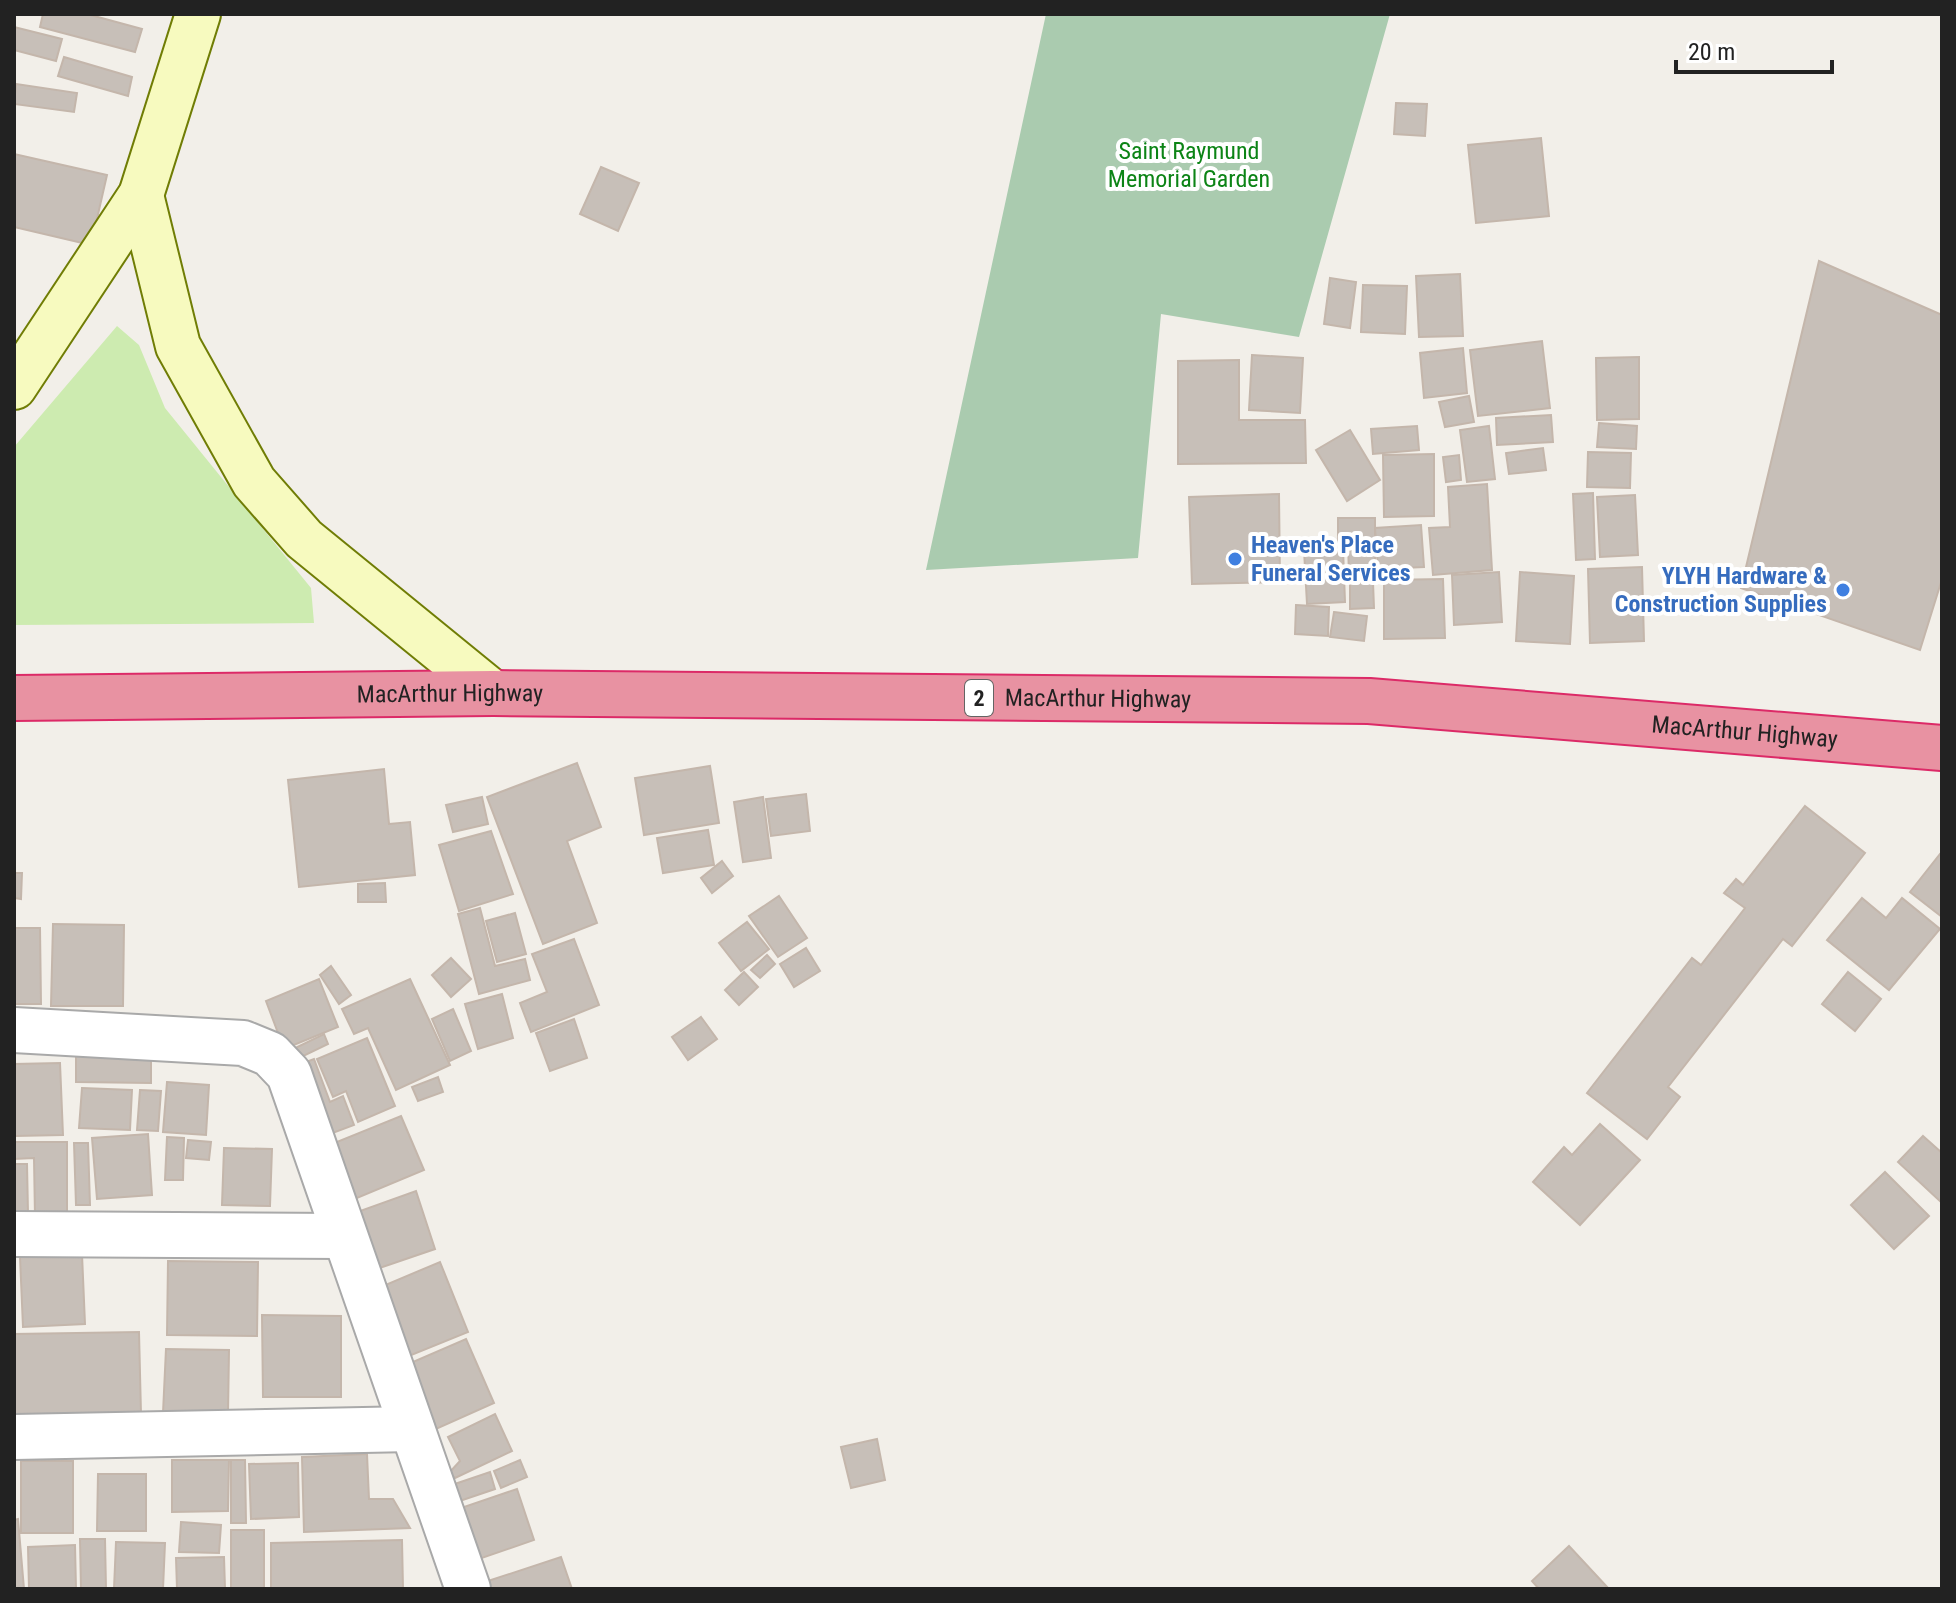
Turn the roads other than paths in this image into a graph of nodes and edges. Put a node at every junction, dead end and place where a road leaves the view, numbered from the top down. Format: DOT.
graph roads {
  1 [pos="198,14"];
  2 [pos="141,195"];
  3 [pos="14,387"];
  4 [pos="493,693"];
  5 [pos="14,698"];
  6 [pos="1942,748"];
  7 [pos="14,1030"];
  8 [pos="14,1234"];
  9 [pos="343,1236"];
  10 [pos="412,1429"];
  11 [pos="14,1437"];
  12 [pos="468,1589"];
  1 -- 2 [label="main road"];
  2 -- 3 [label="main road"];
  2 -- 4 [label="main road"];
  4 -- 5 [label="highway, MacArthur Highway / 2"];
  4 -- 6 [label="highway, MacArthur Highway / 2"];
  7 -- 9 [label="street"];
  8 -- 9 [label="street"];
  9 -- 10 [label="street"];
  10 -- 11 [label="street"];
  10 -- 12 [label="street"];
}
